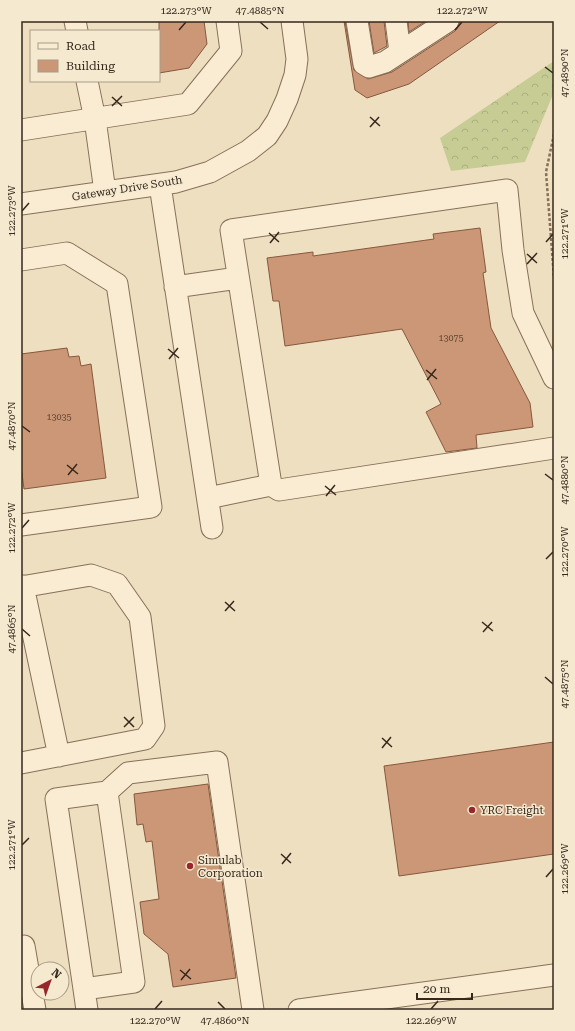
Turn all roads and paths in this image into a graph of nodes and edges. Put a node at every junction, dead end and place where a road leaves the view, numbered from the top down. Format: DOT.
graph roads {
  1 [pos="227,21"];
  2 [pos="292,21"];
  3 [pos="357,21"];
  4 [pos="396,21"];
  5 [pos="448,21"];
  6 [pos="400,52"];
  7 [pos="87,82"];
  8 [pos="95,118"];
  9 [pos="21,130"];
  10 [pos="554,134"];
  11 [pos="160,185"];
  12 [pos="105,192"];
  13 [pos="21,204"];
  14 [pos="21,260"];
  15 [pos="238,278"];
  16 [pos="554,278"];
  17 [pos="175,287"];
  18 [pos="554,378"];
  19 [pos="554,448"];
  20 [pos="271,485"];
  21 [pos="208,498"];
  22 [pos="21,525"];
  23 [pos="212,528"];
  24 [pos="22,586"];
  25 [pos="59,756"];
  26 [pos="21,763"];
  27 [pos="107,792"];
  28 [pos="22,942"];
  29 [pos="554,978"];
  30 [pos="84,989"];
  31 [pos="416,1002"];
  32 [pos="35,1010"];
  33 [pos="87,1010"];
  34 [pos="253,1010"];
  35 [pos="304,1010"];
  1 -- 8 [label="street"];
  2 -- 11 [label="street, Gateway Drive South"];
  3 -- 6 [label="street"];
  4 -- 6 [label="street"];
  5 -- 6 [label="street"];
  7 -- 8 [label="street"];
  8 -- 9 [label="street"];
  8 -- 12 [label="street"];
  10 -- 16 [label="path"];
  11 -- 12 [label="street, Gateway Drive South"];
  11 -- 17 [label="street"];
  12 -- 13 [label="street, Gateway Drive South"];
  14 -- 22 [label="street"];
  15 -- 17 [label="street"];
  15 -- 18 [label="street"];
  15 -- 20 [label="street"];
  17 -- 21 [label="street"];
  19 -- 20 [label="street"];
  20 -- 21 [label="street"];
  21 -- 23 [label="street"];
  24 -- 25 [label="street"];
  24 -- 25 [label="street"];
  25 -- 26 [label="street"];
  27 -- 30 [label="street"];
  27 -- 30 [label="street"];
  27 -- 34 [label="street"];
  28 -- 32 [label="street"];
  29 -- 31 [label="street"];
  30 -- 33 [label="street"];
  31 -- 35 [label="street"];
}
